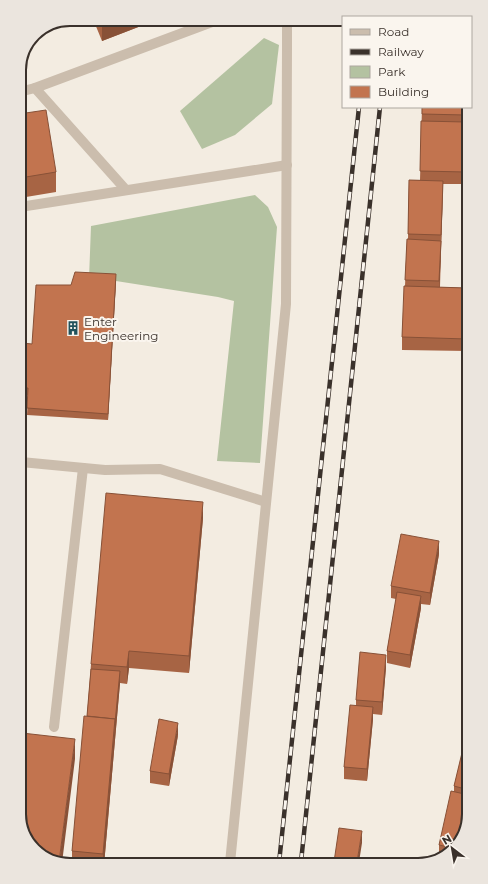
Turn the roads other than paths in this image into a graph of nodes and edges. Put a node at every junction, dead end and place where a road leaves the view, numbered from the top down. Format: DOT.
graph roads {
  1 [pos="201,26"];
  2 [pos="287,26"];
  3 [pos="35,88"];
  4 [pos="26,90"];
  5 [pos="287,165"];
  6 [pos="126,190"];
  7 [pos="26,206"];
  8 [pos="26,462"];
  9 [pos="83,468"];
  10 [pos="266,502"];
  11 [pos="54,727"];
  12 [pos="230,858"];
  1 -- 3 [label="street"];
  2 -- 5 [label="street"];
  3 -- 4 [label="street"];
  3 -- 6 [label="street"];
  5 -- 6 [label="street"];
  5 -- 10 [label="street"];
  6 -- 7 [label="street"];
  8 -- 9 [label="street"];
  9 -- 10 [label="street"];
  9 -- 11 [label="street"];
  10 -- 12 [label="street"];
}
